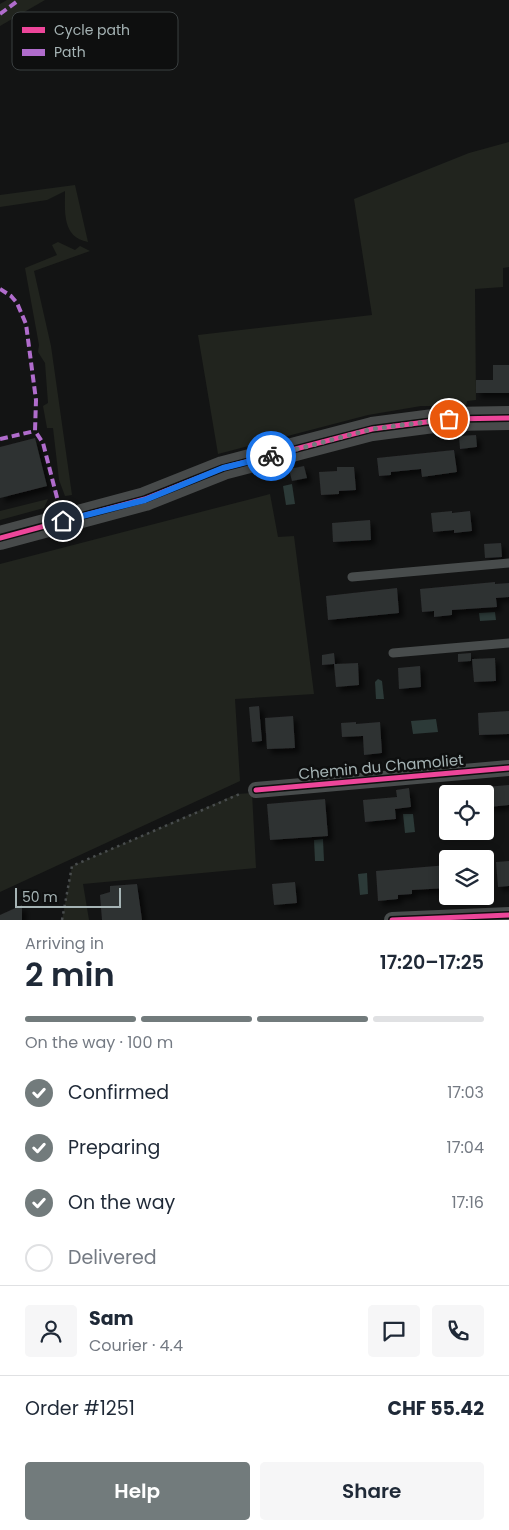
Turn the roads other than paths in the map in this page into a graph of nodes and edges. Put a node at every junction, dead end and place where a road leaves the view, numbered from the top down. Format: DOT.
graph roads {
  1 [pos="509,418"];
  2 [pos="0,538"];
  3 [pos="509,563"];
  4 [pos="352,577"];
  5 [pos="509,643"];
  6 [pos="393,653"];
  7 [pos="509,768"];
  8 [pos="256,790"];
  9 [pos="509,915"];
  10 [pos="392,920"];
  1 -- 2 [label="main road"];
  3 -- 4 [label="lane"];
  5 -- 6 [label="lane"];
  7 -- 8 [label="street, Chemin du Chamoliet"];
  9 -- 10 [label="street"];
}
